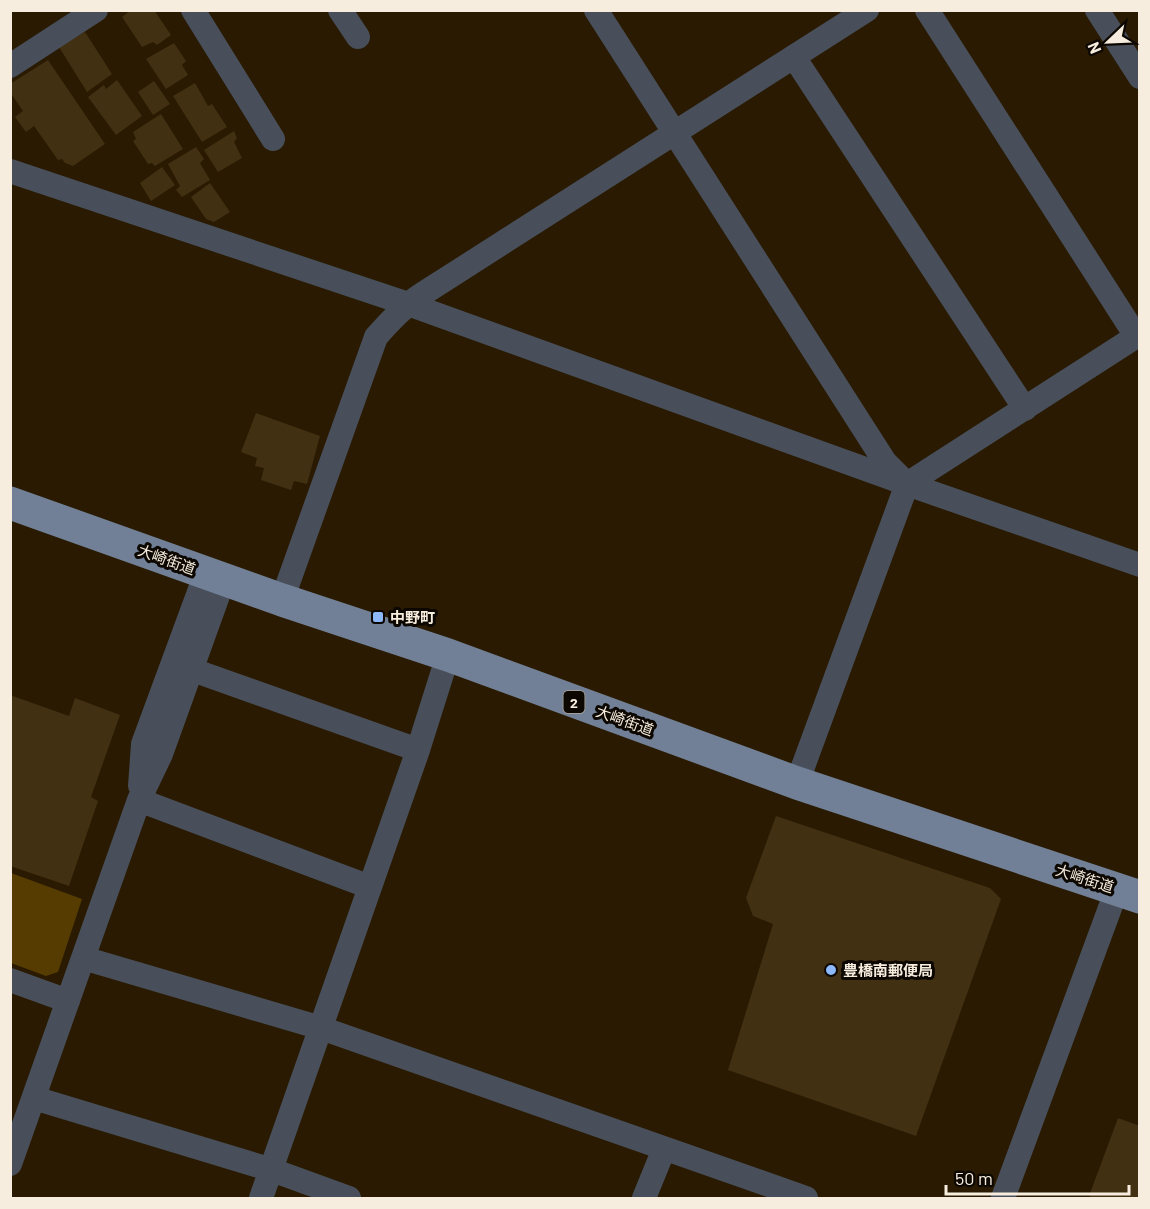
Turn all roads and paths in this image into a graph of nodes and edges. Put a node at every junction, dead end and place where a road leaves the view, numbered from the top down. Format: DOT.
graph roads {
  1 [pos="96,10"];
  2 [pos="193,10"];
  3 [pos="340,10"];
  4 [pos="596,10"];
  5 [pos="867,10"];
  6 [pos="927,10"];
  7 [pos="1098,10"];
  8 [pos="358,37"];
  9 [pos="794,57"];
  10 [pos="10,66"];
  11 [pos="1140,78"];
  12 [pos="676,133"];
  13 [pos="273,139"];
  14 [pos="10,171"];
  15 [pos="408,304"];
  16 [pos="1138,335"];
  17 [pos="1024,409"];
  18 [pos="907,484"];
  19 [pos="10,503"];
  20 [pos="1140,565"];
  21 [pos="215,576"];
  22 [pos="282,600"];
  23 [pos="448,655"];
  24 [pos="182,667"];
  25 [pos="418,750"];
  26 [pos="797,783"];
  27 [pos="139,800"];
  28 [pos="370,887"];
  29 [pos="1128,893"];
  30 [pos="83,958"];
  31 [pos="10,980"];
  32 [pos="68,1001"];
  33 [pos="321,1028"];
  34 [pos="34,1098"];
  35 [pos="664,1149"];
  36 [pos="10,1164"];
  37 [pos="272,1170"];
  38 [pos="261,1198"];
  39 [pos="349,1198"];
  40 [pos="644,1198"];
  41 [pos="806,1198"];
  42 [pos="1003,1198"];
  1 -- 10 [label="street"];
  2 -- 13 [label="street"];
  3 -- 8 [label="street"];
  4 -- 12 [label="street"];
  5 -- 9 [label="street"];
  6 -- 16 [label="street"];
  7 -- 11 [label="street"];
  9 -- 12 [label="street"];
  9 -- 17 [label="street"];
  12 -- 15 [label="street"];
  12 -- 18 [label="street"];
  14 -- 15 [label="street"];
  15 -- 18 [label="street"];
  15 -- 22 [label="street"];
  16 -- 17 [label="street"];
  17 -- 18 [label="street"];
  18 -- 20 [label="street"];
  18 -- 26 [label="street"];
  19 -- 21 [label="main road, 大崎街道 / 2"];
  21 -- 22 [label="main road, 大崎街道 / 2"];
  21 -- 24 [label="street"];
  22 -- 23 [label="main road, 大崎街道 / 2"];
  23 -- 25 [label="street"];
  23 -- 26 [label="main road, 大崎街道 / 2"];
  24 -- 25 [label="street"];
  24 -- 27 [label="street"];
  25 -- 28 [label="street"];
  26 -- 29 [label="main road, 大崎街道 / 2"];
  27 -- 28 [label="street"];
  27 -- 30 [label="street"];
  28 -- 33 [label="street"];
  29 -- 42 [label="street"];
  30 -- 32 [label="street"];
  30 -- 33 [label="street"];
  31 -- 32 [label="street"];
  32 -- 34 [label="street"];
  33 -- 35 [label="street"];
  33 -- 37 [label="street"];
  34 -- 36 [label="street"];
  34 -- 37 [label="street"];
  35 -- 40 [label="street"];
  35 -- 41 [label="street"];
  37 -- 38 [label="street"];
  37 -- 39 [label="street"];
}
